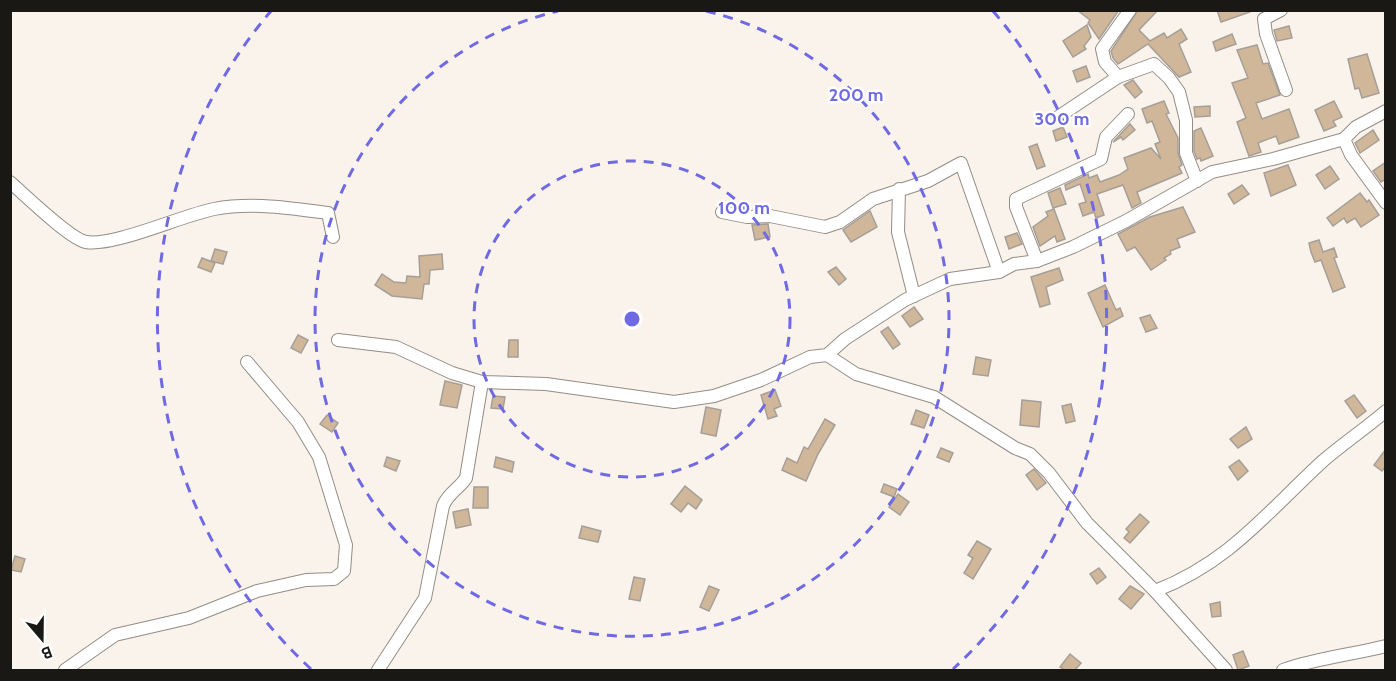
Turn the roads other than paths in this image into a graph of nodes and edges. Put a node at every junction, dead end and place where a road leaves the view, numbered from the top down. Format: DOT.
graph roads {
  1 [pos="1130,10"];
  2 [pos="1281,10"];
  3 [pos="1118,77"];
  4 [pos="1286,90"];
  5 [pos="1386,111"];
  6 [pos="1128,114"];
  7 [pos="1058,117"];
  8 [pos="1344,139"];
  9 [pos="1197,181"];
  10 [pos="10,182"];
  11 [pos="899,189"];
  12 [pos="1386,203"];
  13 [pos="722,212"];
  14 [pos="333,237"];
  15 [pos="1036,261"];
  16 [pos="999,272"];
  17 [pos="914,296"];
  18 [pos="338,340"];
  19 [pos="827,355"];
  20 [pos="247,362"];
  21 [pos="482,382"];
  22 [pos="1386,411"];
  23 [pos="1155,591"];
  24 [pos="1386,646"];
  25 [pos="65,670"];
  26 [pos="378,670"];
  27 [pos="1227,670"];
  28 [pos="1283,670"];
  1 -- 3 [label="street"];
  2 -- 4 [label="street"];
  3 -- 7 [label="street"];
  3 -- 9 [label="street"];
  5 -- 8 [label="street"];
  6 -- 15 [label="street"];
  8 -- 9 [label="street"];
  8 -- 12 [label="street"];
  9 -- 15 [label="street"];
  10 -- 14 [label="street"];
  11 -- 13 [label="street"];
  11 -- 16 [label="street"];
  11 -- 17 [label="street"];
  15 -- 16 [label="street"];
  16 -- 17 [label="street"];
  17 -- 19 [label="street"];
  18 -- 21 [label="street"];
  19 -- 21 [label="street"];
  19 -- 23 [label="street"];
  20 -- 25 [label="street"];
  21 -- 26 [label="street"];
  22 -- 23 [label="street"];
  23 -- 27 [label="street"];
  24 -- 28 [label="street"];
}
